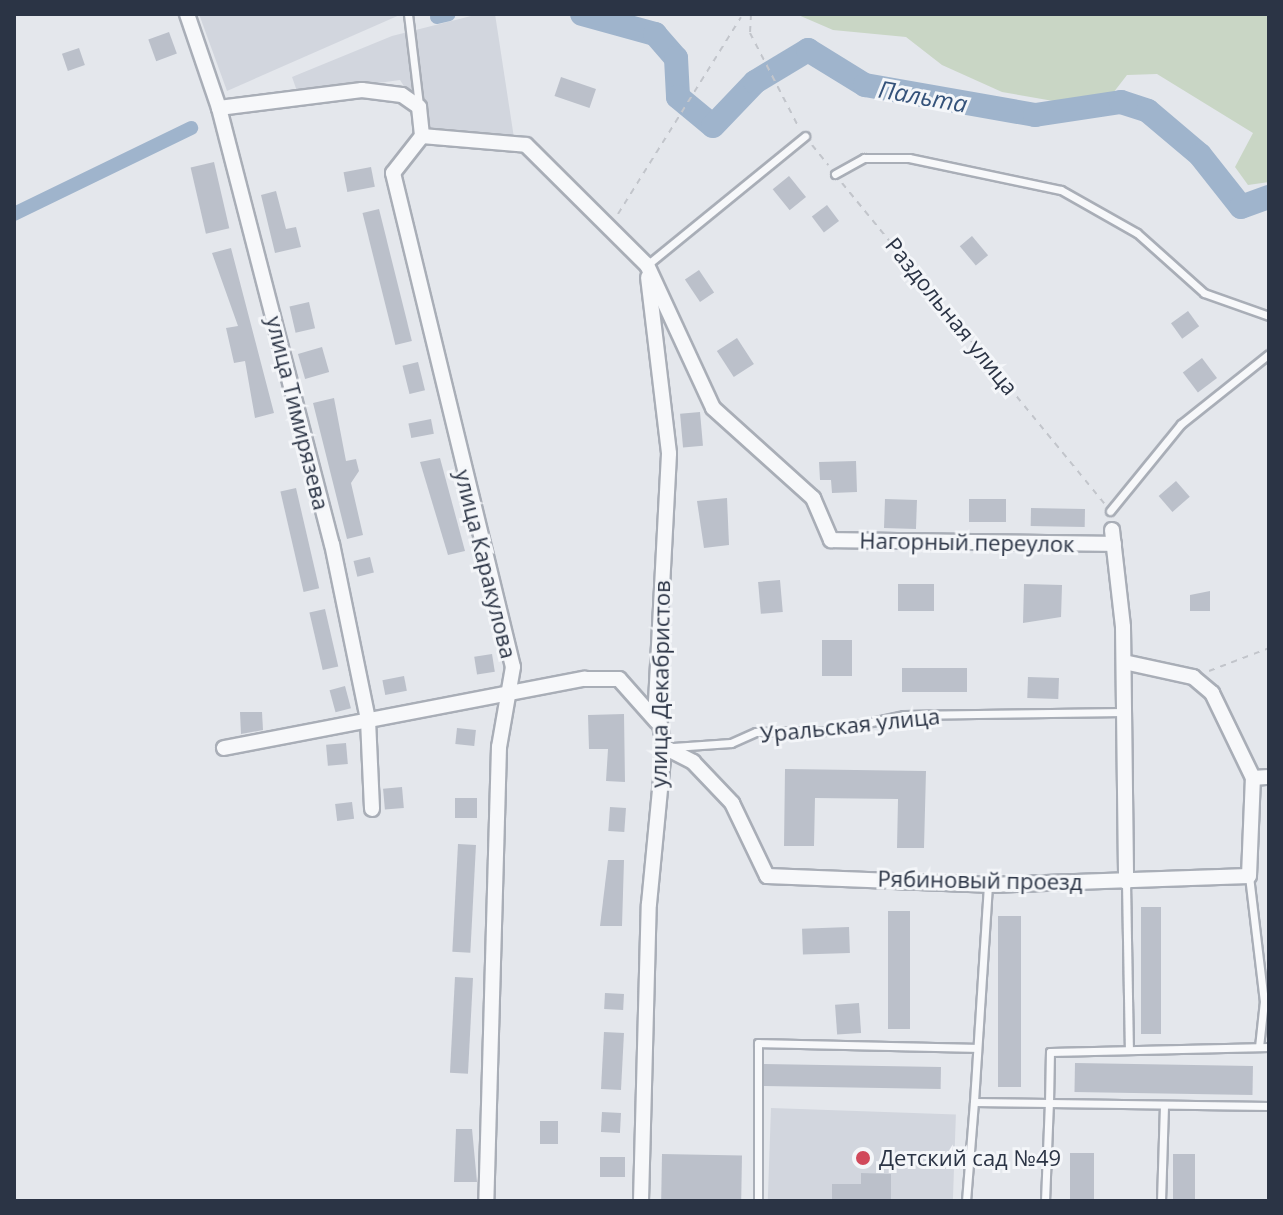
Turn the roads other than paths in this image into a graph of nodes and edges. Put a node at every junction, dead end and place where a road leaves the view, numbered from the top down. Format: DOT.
graph roads {
  1 [pos="187,14"];
  2 [pos="408,14"];
  3 [pos="419,107"];
  4 [pos="219,108"];
  5 [pos="422,136"];
  6 [pos="805,136"];
  7 [pos="835,174"];
  8 [pos="647,265"];
  9 [pos="1269,316"];
  10 [pos="1269,354"];
  11 [pos="1110,511"];
  12 [pos="1124,662"];
  13 [pos="511,694"];
  14 [pos="1124,712"];
  15 [pos="368,720"];
  16 [pos="659,724"];
  17 [pos="668,747"];
  18 [pos="224,748"];
  19 [pos="1269,777"];
  20 [pos="1253,778"];
  21 [pos="372,809"];
  22 [pos="1249,876"];
  23 [pos="1126,882"];
  24 [pos="988,885"];
  25 [pos="1259,1047"];
  26 [pos="1269,1047"];
  27 [pos="977,1048"];
  28 [pos="1129,1049"];
  29 [pos="974,1102"];
  30 [pos="1049,1103"];
  31 [pos="1164,1105"];
  32 [pos="1269,1106"];
  33 [pos="486,1201"];
  34 [pos="641,1201"];
  35 [pos="758,1201"];
  36 [pos="966,1201"];
  37 [pos="1045,1201"];
  38 [pos="1161,1201"];
  1 -- 4 [label="street, улица Тимирязева"];
  2 -- 3 [label="lane"];
  3 -- 4 [label="street"];
  3 -- 5 [label="street"];
  4 -- 15 [label="street, улица Тимирязева"];
  5 -- 8 [label="street"];
  5 -- 13 [label="street, улица Каракулова"];
  6 -- 8 [label="lane"];
  7 -- 9 [label="lane"];
  8 -- 12 [label="street, Нагорный переулок"];
  8 -- 16 [label="street, улица Декабристов"];
  10 -- 11 [label="lane"];
  12 -- 14 [label="street"];
  12 -- 20 [label="street"];
  13 -- 15 [label="street"];
  13 -- 16 [label="street"];
  13 -- 33 [label="street, улица Каракулова"];
  14 -- 17 [label="lane, Уральская улица"];
  14 -- 23 [label="street"];
  15 -- 18 [label="street"];
  15 -- 21 [label="street, улица Тимирязева"];
  16 -- 17 [label="street, улица Декабристов"];
  17 -- 24 [label="street, Рябиновый проезд"];
  17 -- 34 [label="street, улица Декабристов"];
  19 -- 20 [label="street"];
  20 -- 22 [label="street"];
  22 -- 23 [label="street, Рябиновый проезд"];
  22 -- 25 [label="lane"];
  23 -- 24 [label="street, Рябиновый проезд"];
  23 -- 28 [label="lane"];
  24 -- 27 [label="lane"];
  25 -- 26 [label="lane"];
  25 -- 28 [label="lane"];
  27 -- 29 [label="lane"];
  27 -- 35 [label="lane"];
  28 -- 30 [label="lane"];
  29 -- 30 [label="lane"];
  29 -- 36 [label="lane"];
  30 -- 31 [label="lane"];
  30 -- 37 [label="lane"];
  31 -- 32 [label="lane"];
  31 -- 38 [label="lane"];
}
